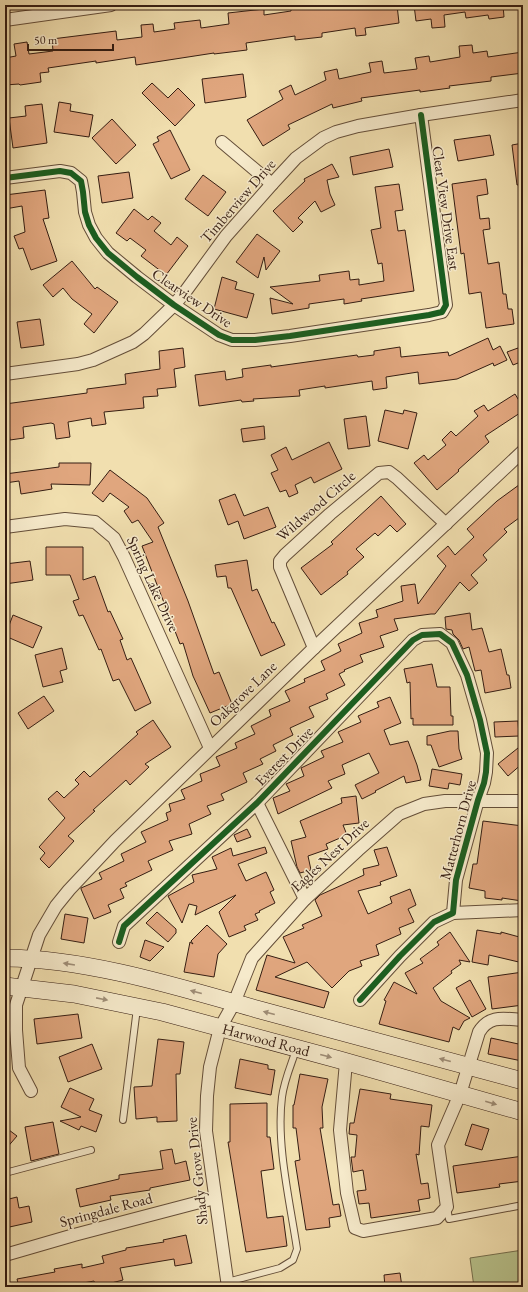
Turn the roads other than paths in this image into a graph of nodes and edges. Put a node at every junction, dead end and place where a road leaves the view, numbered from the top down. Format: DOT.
graph roads {
  1 [pos="111,5"];
  2 [pos="5,20"];
  3 [pos="523,100"];
  4 [pos="421,115"];
  5 [pos="222,142"];
  6 [pos="5,178"];
  7 [pos="272,184"];
  8 [pos="174,305"];
  9 [pos="446,305"];
  10 [pos="5,374"];
  11 [pos="523,451"];
  12 [pos="446,524"];
  13 [pos="5,527"];
  14 [pos="314,648"];
  15 [pos="467,675"];
  16 [pos="210,748"];
  17 [pos="478,800"];
  18 [pos="523,801"];
  19 [pos="257,803"];
  20 [pos="305,899"];
  21 [pos="523,910"];
  22 [pos="453,913"];
  23 [pos="118,942"];
  24 [pos="5,958"];
  25 [pos="30,959"];
  26 [pos="13,987"];
  27 [pos="360,1000"];
  28 [pos="234,1003"];
  29 [pos="137,1007"];
  30 [pos="523,1020"];
  31 [pos="220,1028"];
  32 [pos="296,1048"];
  33 [pos="346,1062"];
  34 [pos="469,1066"];
  35 [pos="523,1081"];
  36 [pos="31,1091"];
  37 [pos="460,1094"];
  38 [pos="523,1112"];
  39 [pos="123,1120"];
  40 [pos="91,1150"];
  41 [pos="5,1173"];
  42 [pos="215,1198"];
  43 [pos="523,1205"];
  44 [pos="447,1207"];
  45 [pos="5,1255"];
  46 [pos="227,1284"];
  1 -- 2 [label="street"];
  3 -- 4 [label="street, Timberview Drive"];
  4 -- 7 [label="street, Timberview Drive"];
  4 -- 9 [label="street, Clear View Drive East"];
  5 -- 7 [label="street"];
  6 -- 8 [label="street, Clearview Drive"];
  7 -- 8 [label="street, Timberview Drive"];
  8 -- 9 [label="street, Clearview Drive"];
  8 -- 10 [label="street, Timberview Drive"];
  11 -- 12 [label="street, Oakgrove Lane"];
  12 -- 14 [label="street, Oakgrove Lane"];
  12 -- 14 [label="street, Wildwood Circle"];
  13 -- 16 [label="street, Spring Lake Drive"];
  14 -- 16 [label="street, Oakgrove Lane"];
  15 -- 17 [label="street, Matterhorn Drive"];
  15 -- 19 [label="street, Everest Drive"];
  16 -- 25 [label="street, Oakgrove Lane"];
  17 -- 18 [label="street, Eagles Nest Drive"];
  17 -- 20 [label="street, Eagles Nest Drive"];
  17 -- 22 [label="street, Matterhorn Drive"];
  19 -- 20 [label="street"];
  19 -- 23 [label="street, Everest Drive"];
  20 -- 28 [label="street, Eagles Nest Drive"];
  21 -- 22 [label="street"];
  22 -- 27 [label="street"];
  24 -- 25 [label="main road, Harwood Road"];
  25 -- 26 [label="street, Oakgrove Lane"];
  28 -- 25 [label="main road, Harwood Road, one-way"];
  26 -- 29 [label="main road, Harwood Road, one-way"];
  26 -- 36 [label="street, Oakgrove Lane"];
  28 -- 31 [label="street, Eagles Nest Drive"];
  34 -- 28 [label="main road, Harwood Road, one-way"];
  29 -- 31 [label="main road, Harwood Road"];
  29 -- 39 [label="lane"];
  30 -- 34 [label="street"];
  31 -- 32 [label="main road, Harwood Road"];
  31 -- 42 [label="street, Shady Grove Drive"];
  32 -- 33 [label="main road, Harwood Road, one-way"];
  32 -- 46 [label="lane"];
  33 -- 37 [label="main road, Harwood Road"];
  33 -- 44 [label="street"];
  34 -- 35 [label="main road, Harwood Road"];
  34 -- 37 [label="street"];
  37 -- 38 [label="main road, Harwood Road, one-way"];
  37 -- 44 [label="street"];
  40 -- 41 [label="lane"];
  42 -- 45 [label="street, Springdale Road"];
  42 -- 46 [label="street, Shady Grove Drive"];
  43 -- 44 [label="lane"];
}
